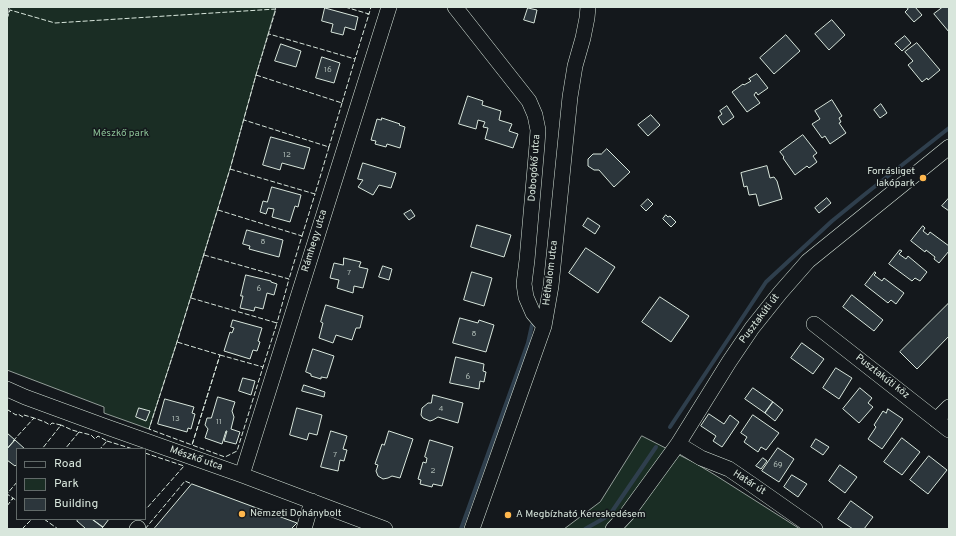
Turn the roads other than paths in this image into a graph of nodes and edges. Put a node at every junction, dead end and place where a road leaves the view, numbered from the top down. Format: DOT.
graph roads {
  1 [pos="389,7"];
  2 [pos="455,7"];
  3 [pos="588,7"];
  4 [pos="948,149"];
  5 [pos="814,324"];
  6 [pos="544,326"];
  7 [pos="7,389"];
  8 [pos="949,407"];
  9 [pos="936,420"];
  10 [pos="949,430"];
  11 [pos="678,444"];
  12 [pos="242,475"];
  13 [pos="312,501"];
  14 [pos="304,529"];
  15 [pos="385,529"];
  16 [pos="472,529"];
  17 [pos="613,529"];
  18 [pos="815,529"];
  1 -- 12 [label="street, Rámhegy utca"];
  2 -- 6 [label="street, Dobogókő utca"];
  3 -- 6 [label="street, Héthalom utca"];
  4 -- 11 [label="street, Pusztakúti út"];
  5 -- 9 [label="street, Pusztakúti köz"];
  6 -- 16 [label="street, Héthalom utca"];
  7 -- 12 [label="street, Mészkő utca"];
  8 -- 9 [label="street"];
  9 -- 10 [label="street, Pusztakúti köz"];
  11 -- 17 [label="street, Pusztakúti út"];
  11 -- 18 [label="street, Határ út"];
  12 -- 13 [label="street, Mészkő utca"];
  13 -- 14 [label="street"];
  13 -- 15 [label="street, Mészkő utca"];
}
